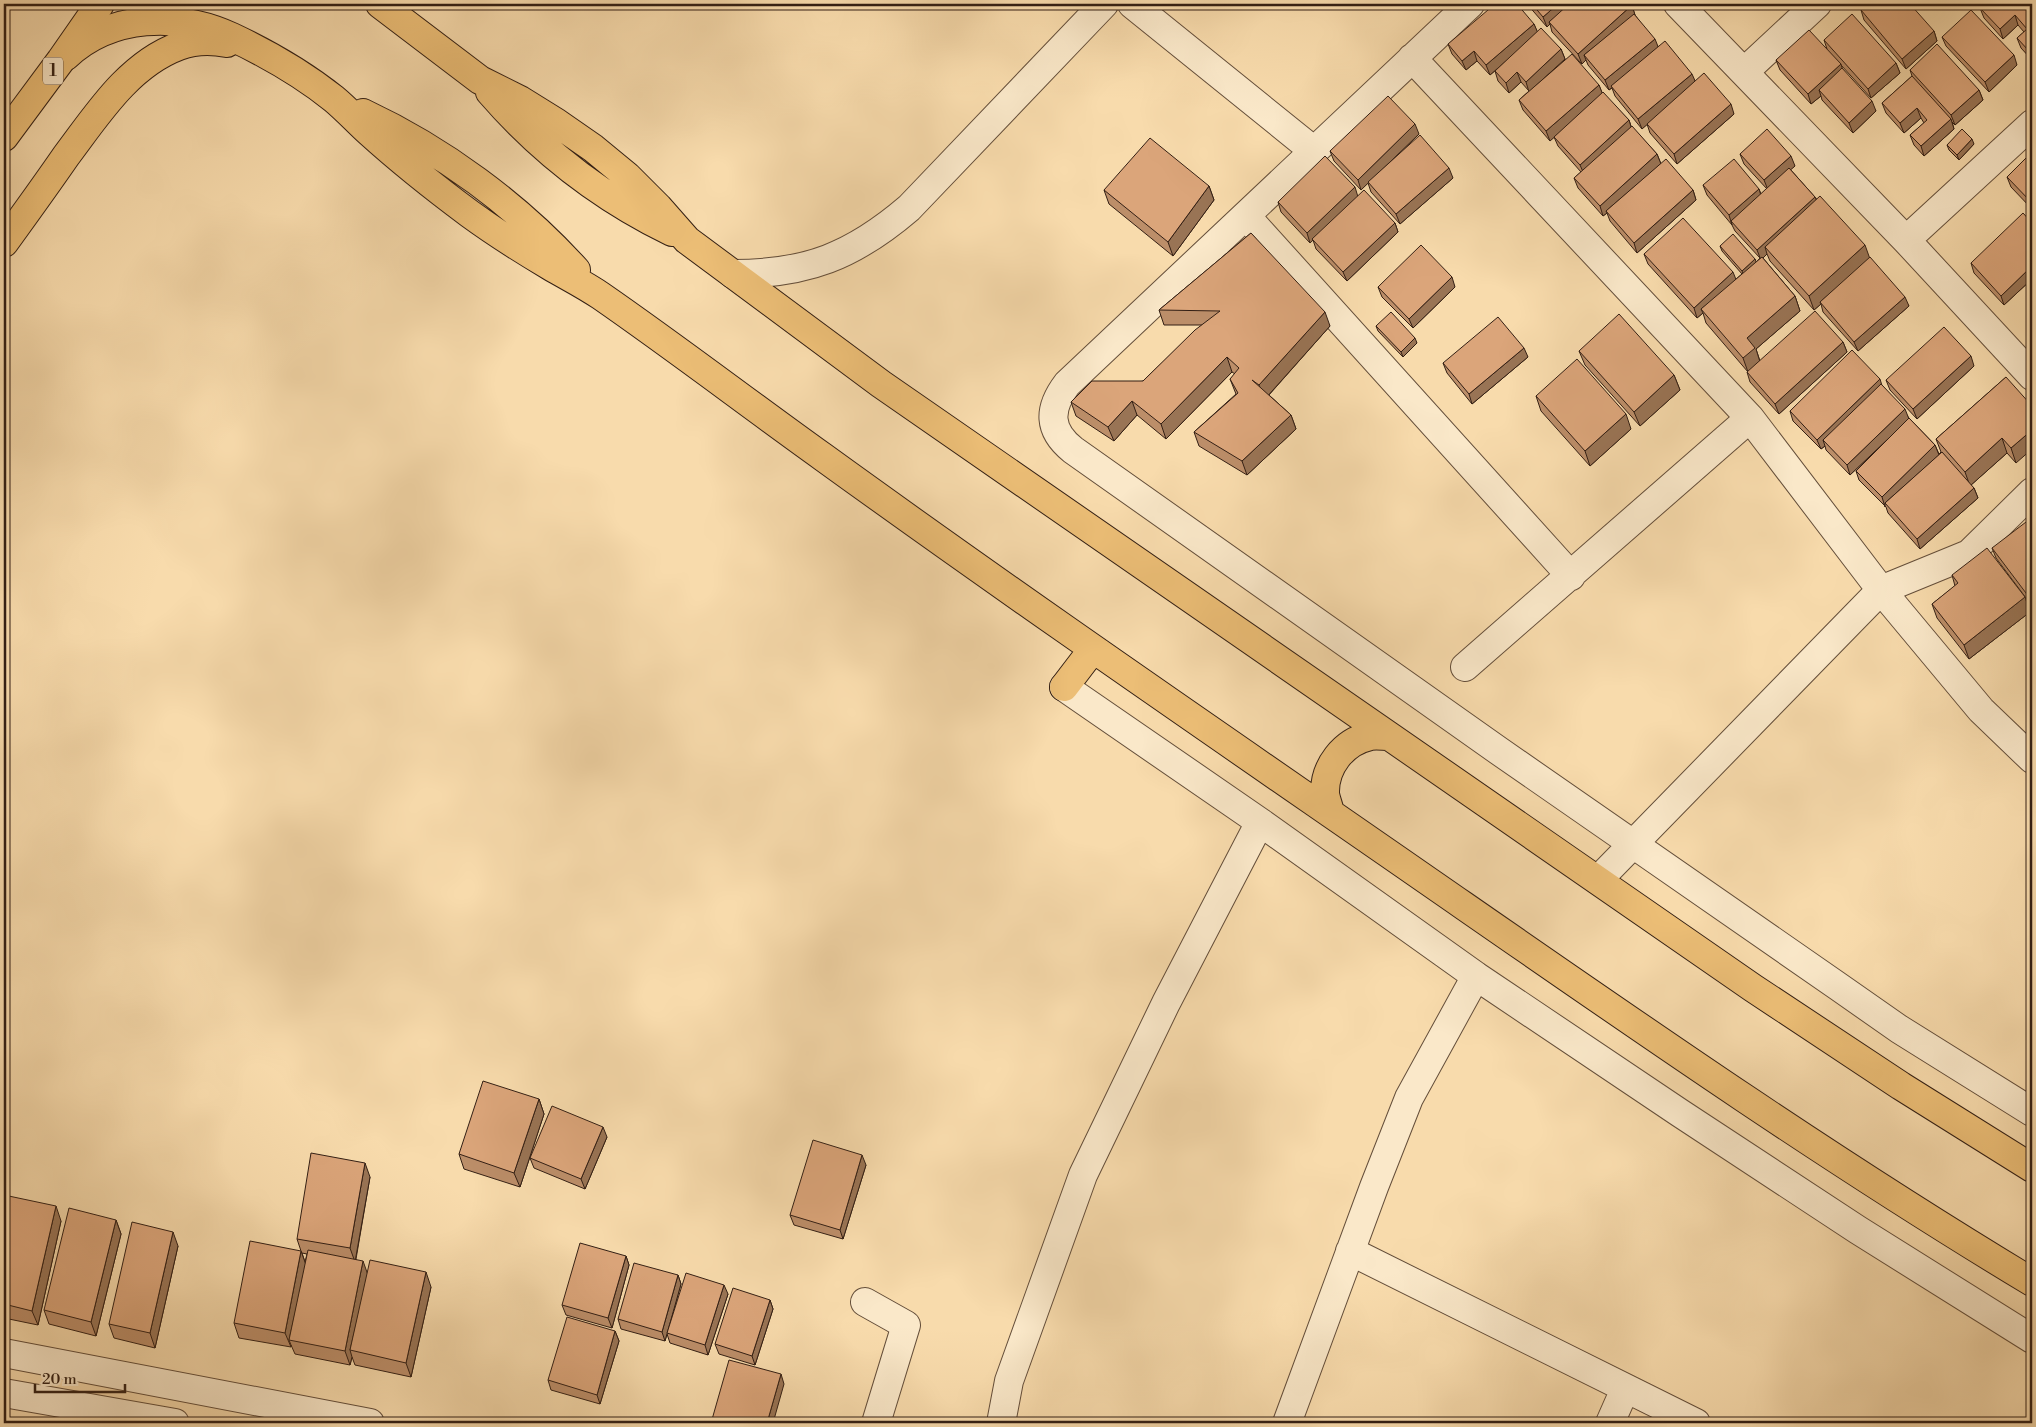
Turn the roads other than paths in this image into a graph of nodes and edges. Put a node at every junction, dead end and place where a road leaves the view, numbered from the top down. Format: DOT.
graph roads {
  1 [pos="100,4"];
  2 [pos="380,4"];
  3 [pos="1104,4"];
  4 [pos="1132,4"];
  5 [pos="1470,4"];
  6 [pos="1678,4"];
  7 [pos="1817,4"];
  8 [pos="248,46"];
  9 [pos="1412,58"];
  10 [pos="61,60"];
  11 [pos="1744,72"];
  12 [pos="2032,124"];
  13 [pos="4,137"];
  14 [pos="1314,151"];
  15 [pos="1246,216"];
  16 [pos="1906,240"];
  17 [pos="4,243"];
  18 [pos="733,274"];
  19 [pos="2032,376"];
  20 [pos="1750,418"];
  21 [pos="2032,492"];
  22 [pos="1571,576"];
  23 [pos="1882,590"];
  24 [pos="1093,649"];
  25 [pos="1465,668"];
  26 [pos="1064,687"];
  27 [pos="1389,736"];
  28 [pos="2032,759"];
  29 [pos="1330,813"];
  30 [pos="1260,822"];
  31 [pos="1633,844"];
  32 [pos="1598,880"];
  33 [pos="1476,976"];
  34 [pos="2028,1103"];
  35 [pos="2032,1168"];
  36 [pos="1350,1252"];
  37 [pos="2032,1282"];
  38 [pos="865,1302"];
  39 [pos="2032,1339"];
  40 [pos="4,1353"];
  41 [pos="1625,1389"];
  42 [pos="4,1393"];
  43 [pos="175,1423"];
  44 [pos="370,1423"];
  45 [pos="876,1423"];
  46 [pos="1001,1423"];
  47 [pos="1287,1423"];
  48 [pos="1610,1423"];
  49 [pos="1696,1423"];
  1 -- 10 [label="main road, 1"];
  2 -- 18 [label="main road"];
  3 -- 18 [label="street"];
  4 -- 14 [label="street"];
  5 -- 9 [label="street"];
  6 -- 11 [label="street"];
  7 -- 11 [label="street"];
  8 -- 10 [label="main road"];
  8 -- 17 [label="main road"];
  8 -- 24 [label="main road"];
  9 -- 14 [label="street"];
  9 -- 20 [label="street"];
  10 -- 13 [label="main road, 1"];
  11 -- 16 [label="street"];
  12 -- 16 [label="street"];
  14 -- 15 [label="street"];
  15 -- 22 [label="street"];
  15 -- 31 [label="street"];
  16 -- 19 [label="street"];
  18 -- 27 [label="main road"];
  20 -- 22 [label="street"];
  20 -- 23 [label="street"];
  21 -- 23 [label="street"];
  22 -- 25 [label="street"];
  23 -- 28 [label="street"];
  23 -- 31 [label="street"];
  24 -- 26 [label="main road"];
  24 -- 29 [label="main road"];
  26 -- 30 [label="street"];
  27 -- 29 [label="main road"];
  27 -- 32 [label="main road"];
  29 -- 37 [label="main road"];
  30 -- 33 [label="street"];
  30 -- 46 [label="street"];
  31 -- 32 [label="street"];
  31 -- 34 [label="street"];
  32 -- 35 [label="main road"];
  33 -- 36 [label="street"];
  33 -- 39 [label="street"];
  36 -- 41 [label="street"];
  36 -- 47 [label="street"];
  38 -- 45 [label="street"];
  40 -- 44 [label="street"];
  41 -- 48 [label="street"];
  41 -- 49 [label="street"];
  42 -- 43 [label="street"];
}
